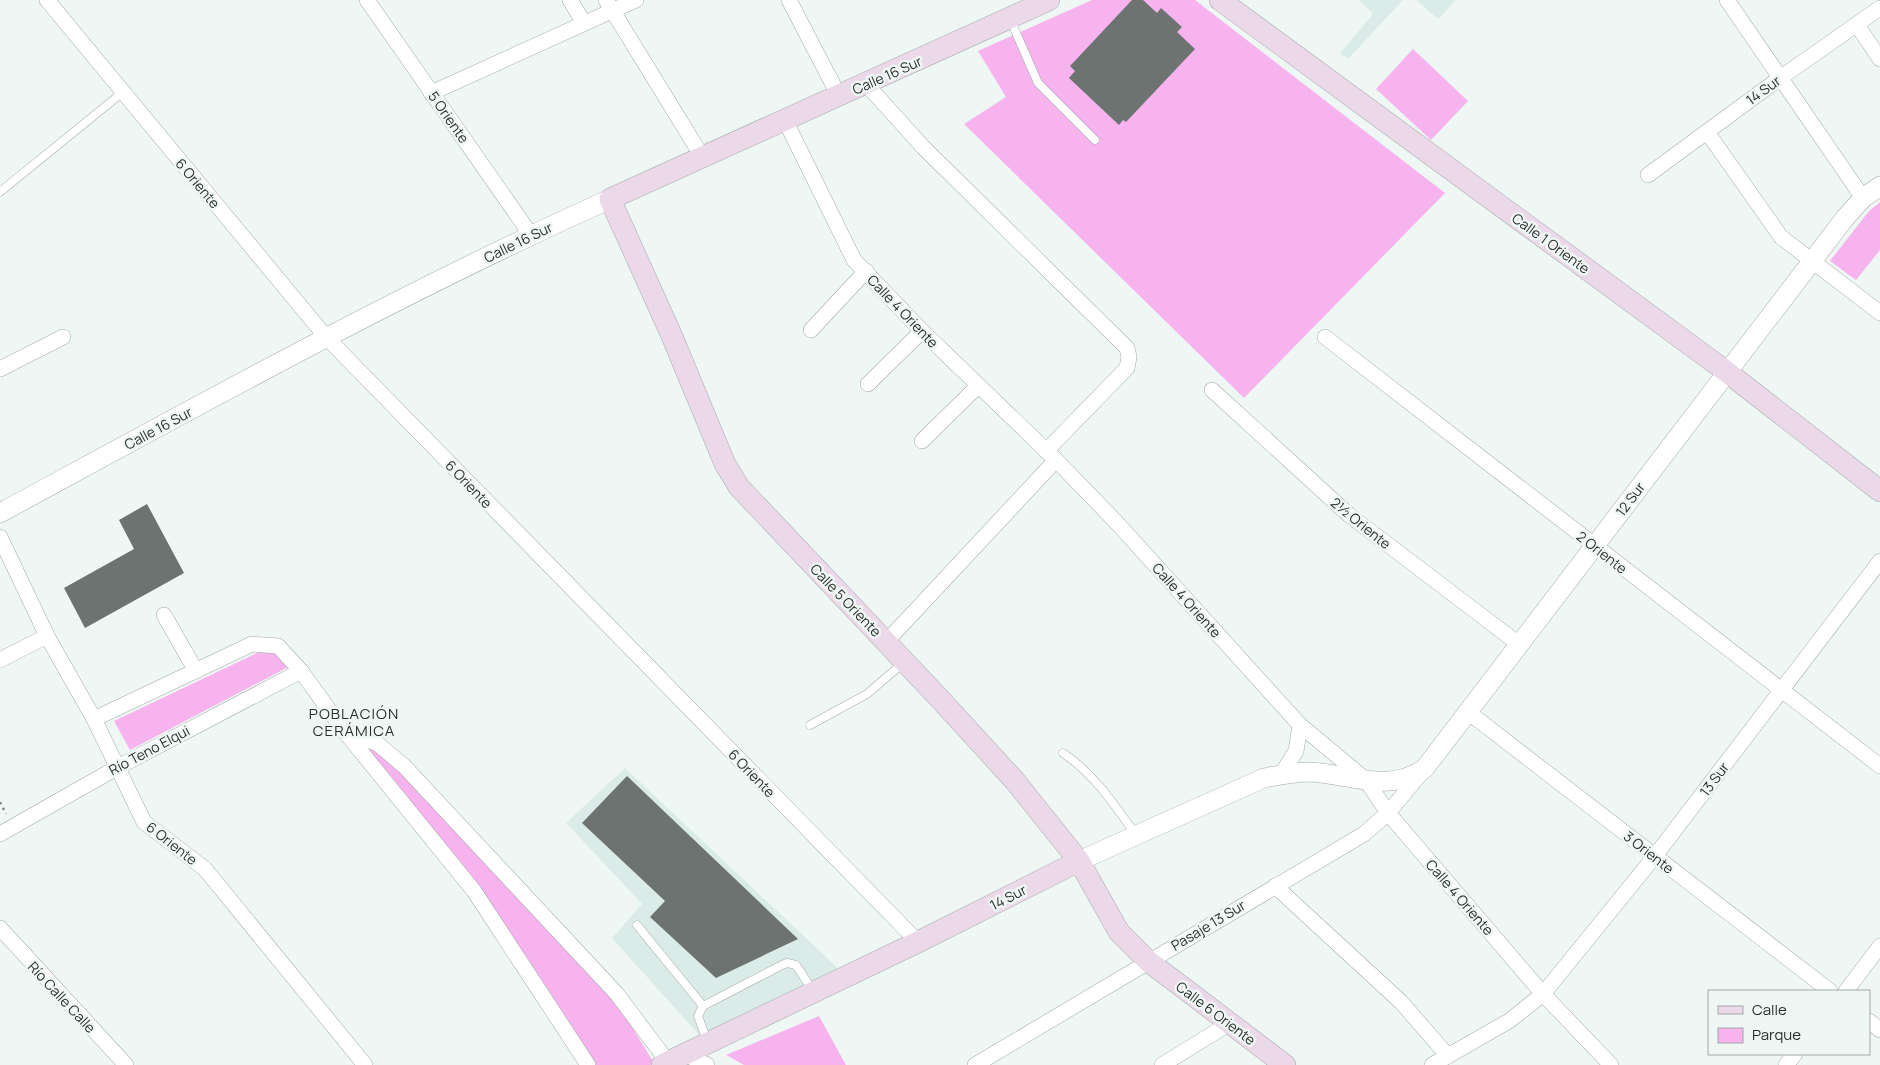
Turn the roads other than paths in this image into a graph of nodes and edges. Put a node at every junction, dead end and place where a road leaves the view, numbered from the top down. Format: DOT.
graph roads {
  1 [pos="47,0"];
  2 [pos="366,0"];
  3 [pos="570,0"];
  4 [pos="636,0"];
  5 [pos="789,0"];
  6 [pos="1049,0"];
  7 [pos="1220,0"];
  8 [pos="1726,0"];
  9 [pos="610,5"];
  10 [pos="1880,8"];
  11 [pos="1010,19"];
  12 [pos="584,23"];
  13 [pos="1856,25"];
  14 [pos="1880,59"];
  15 [pos="1780,78"];
  16 [pos="867,85"];
  17 [pos="123,92"];
  18 [pos="431,93"];
  19 [pos="839,96"];
  20 [pos="785,120"];
  21 [pos="1707,132"];
  22 [pos="1094,140"];
  23 [pos="703,158"];
  24 [pos="1648,175"];
  25 [pos="1880,186"];
  26 [pos="0,192"];
  27 [pos="1863,198"];
  28 [pos="610,199"];
  29 [pos="531,235"];
  30 [pos="1812,261"];
  31 [pos="866,271"];
  32 [pos="1880,313"];
  33 [pos="811,330"];
  34 [pos="922,331"];
  35 [pos="63,337"];
  36 [pos="326,337"];
  37 [pos="1325,337"];
  38 [pos="0,369"];
  39 [pos="1727,372"];
  40 [pos="868,384"];
  41 [pos="978,386"];
  42 [pos="1212,390"];
  43 [pos="922,441"];
  44 [pos="1051,456"];
  45 [pos="1880,491"];
  46 [pos="0,513"];
  47 [pos="0,537"];
  48 [pos="1594,546"];
  49 [pos="1880,561"];
  50 [pos="164,615"];
  51 [pos="47,636"];
  52 [pos="886,642"];
  53 [pos="1520,645"];
  54 [pos="0,660"];
  55 [pos="905,662"];
  56 [pos="301,670"];
  57 [pos="196,671"];
  58 [pos="1782,690"];
  59 [pos="1468,712"];
  60 [pos="94,719"];
  61 [pos="810,725"];
  62 [pos="1300,725"];
  63 [pos="345,732"];
  64 [pos="1063,753"];
  65 [pos="1880,766"];
  66 [pos="118,767"];
  67 [pos="1426,768"];
  68 [pos="1281,775"];
  69 [pos="1366,780"];
  70 [pos="1388,813"];
  71 [pos="0,834"];
  72 [pos="1136,834"];
  73 [pos="1655,856"];
  74 [pos="1079,861"];
  75 [pos="1275,886"];
  76 [pos="637,925"];
  77 [pos="3,937"];
  78 [pos="918,942"];
  79 [pos="1880,946"];
  80 [pos="1148,961"];
  81 [pos="1829,990"];
  82 [pos="1847,990"];
  83 [pos="814,992"];
  84 [pos="1544,994"];
  85 [pos="703,1006"];
  86 [pos="1870,1022"];
  87 [pos="1230,1024"];
  88 [pos="1880,1030"];
  89 [pos="708,1043"];
  90 [pos="1794,1055"];
  91 [pos="1448,1056"];
  92 [pos="672,1060"];
  93 [pos="126,1065"];
  94 [pos="365,1065"];
  95 [pos="588,1065"];
  96 [pos="707,1065"];
  97 [pos="975,1065"];
  98 [pos="1162,1065"];
  99 [pos="1285,1065"];
  100 [pos="1432,1065"];
  101 [pos="1611,1065"];
  102 [pos="1786,1065"];
  1 -- 17 [label="street, 6 Oriente"];
  2 -- 18 [label="street, 5 Oriente"];
  3 -- 12 [label="street"];
  4 -- 9 [label="street"];
  5 -- 19 [label="street"];
  6 -- 11 [label="main road, Calle 16 Sur"];
  7 -- 39 [label="main road, Calle 1 Oriente"];
  8 -- 15 [label="street"];
  9 -- 12 [label="street"];
  9 -- 23 [label="street"];
  10 -- 13 [label="street, 14 Sur"];
  11 -- 16 [label="main road, Calle 16 Sur"];
  11 -- 22 [label="lane"];
  12 -- 18 [label="street"];
  13 -- 14 [label="street"];
  13 -- 15 [label="street, 14 Sur"];
  15 -- 21 [label="street, 14 Sur"];
  15 -- 27 [label="street"];
  16 -- 19 [label="main road, Calle 16 Sur"];
  16 -- 44 [label="street"];
  17 -- 26 [label="lane"];
  17 -- 36 [label="street, 6 Oriente"];
  18 -- 29 [label="street, 5 Oriente"];
  19 -- 20 [label="main road, Calle 16 Sur"];
  20 -- 23 [label="main road, Calle 16 Sur"];
  20 -- 31 [label="street, Calle 4 Oriente"];
  21 -- 24 [label="street, 14 Sur"];
  21 -- 30 [label="street"];
  23 -- 28 [label="main road, Calle 16 Sur"];
  25 -- 27 [label="street, 12 Sur"];
  27 -- 30 [label="street, 12 Sur"];
  28 -- 29 [label="street, Calle 16 Sur"];
  28 -- 52 [label="main road, Calle 5 Oriente"];
  29 -- 36 [label="street, Calle 16 Sur"];
  30 -- 32 [label="street"];
  30 -- 39 [label="street, 12 Sur"];
  31 -- 33 [label="street"];
  31 -- 34 [label="street, Calle 4 Oriente"];
  34 -- 40 [label="street"];
  34 -- 41 [label="street, Calle 4 Oriente"];
  35 -- 38 [label="street"];
  36 -- 46 [label="street, Calle 16 Sur"];
  36 -- 78 [label="street, 6 Oriente"];
  37 -- 48 [label="street, 2 Oriente"];
  39 -- 45 [label="main road, Calle 1 Oriente"];
  39 -- 48 [label="street, 12 Sur"];
  41 -- 43 [label="street"];
  41 -- 44 [label="street, Calle 4 Oriente"];
  42 -- 53 [label="street, 2½ Oriente"];
  44 -- 52 [label="street"];
  44 -- 62 [label="street, Calle 4 Oriente"];
  47 -- 51 [label="street, 6 Oriente"];
  48 -- 53 [label="street, 12 Sur"];
  48 -- 58 [label="street, 2 Oriente"];
  49 -- 58 [label="street, 13 Sur"];
  50 -- 57 [label="street"];
  51 -- 54 [label="street"];
  51 -- 60 [label="street, 6 Oriente"];
  52 -- 55 [label="main road, Calle 5 Oriente"];
  53 -- 59 [label="street, 12 Sur"];
  55 -- 61 [label="lane"];
  55 -- 74 [label="main road, Calle 5 Oriente"];
  56 -- 57 [label="street"];
  56 -- 63 [label="street"];
  56 -- 66 [label="street, Río Teno Elqui"];
  57 -- 60 [label="street"];
  58 -- 65 [label="street, 2 Oriente"];
  58 -- 73 [label="street, 13 Sur"];
  59 -- 67 [label="street, 12 Sur"];
  59 -- 73 [label="street, 3 Oriente"];
  60 -- 66 [label="street, 6 Oriente"];
  62 -- 68 [label="street"];
  62 -- 69 [label="street, Calle 4 Oriente"];
  63 -- 92 [label="street"];
  63 -- 95 [label="street"];
  64 -- 72 [label="lane"];
  66 -- 71 [label="street, Río Teno Elqui"];
  66 -- 94 [label="street, 6 Oriente"];
  67 -- 69 [label="street, 12 Sur"];
  67 -- 70 [label="street, Pasaje 13 Sur"];
  68 -- 69 [label="street, 14 Sur"];
  68 -- 72 [label="street, 14 Sur"];
  69 -- 70 [label="street, Calle 4 Oriente"];
  70 -- 75 [label="street, Pasaje 13 Sur"];
  70 -- 84 [label="street, Calle 4 Oriente"];
  72 -- 74 [label="street, 14 Sur"];
  73 -- 81 [label="street, 3 Oriente"];
  73 -- 84 [label="street, 13 Sur"];
  74 -- 78 [label="main road, 14 Sur"];
  74 -- 80 [label="main road, Calle 5 Oriente"];
  75 -- 80 [label="street, Pasaje 13 Sur"];
  75 -- 91 [label="street"];
  76 -- 85 [label="lane"];
  77 -- 93 [label="street, Río Calle Calle"];
  78 -- 83 [label="main road, 14 Sur"];
  79 -- 82 [label="street"];
  80 -- 87 [label="main road, Calle 6 Oriente"];
  80 -- 97 [label="street, Pasaje 13 Sur"];
  83 -- 85 [label="lane"];
  83 -- 89 [label="main road, 14 Sur"];
  84 -- 91 [label="street"];
  84 -- 101 [label="street, Calle 4 Oriente"];
  85 -- 89 [label="lane"];
  86 -- 88 [label="street"];
  87 -- 98 [label="street"];
  87 -- 99 [label="main road, Calle 6 Oriente"];
  89 -- 92 [label="main road, 14 Sur"];
  90 -- 102 [label="street"];
  91 -- 100 [label="street"];
  92 -- 96 [label="street"];
}
